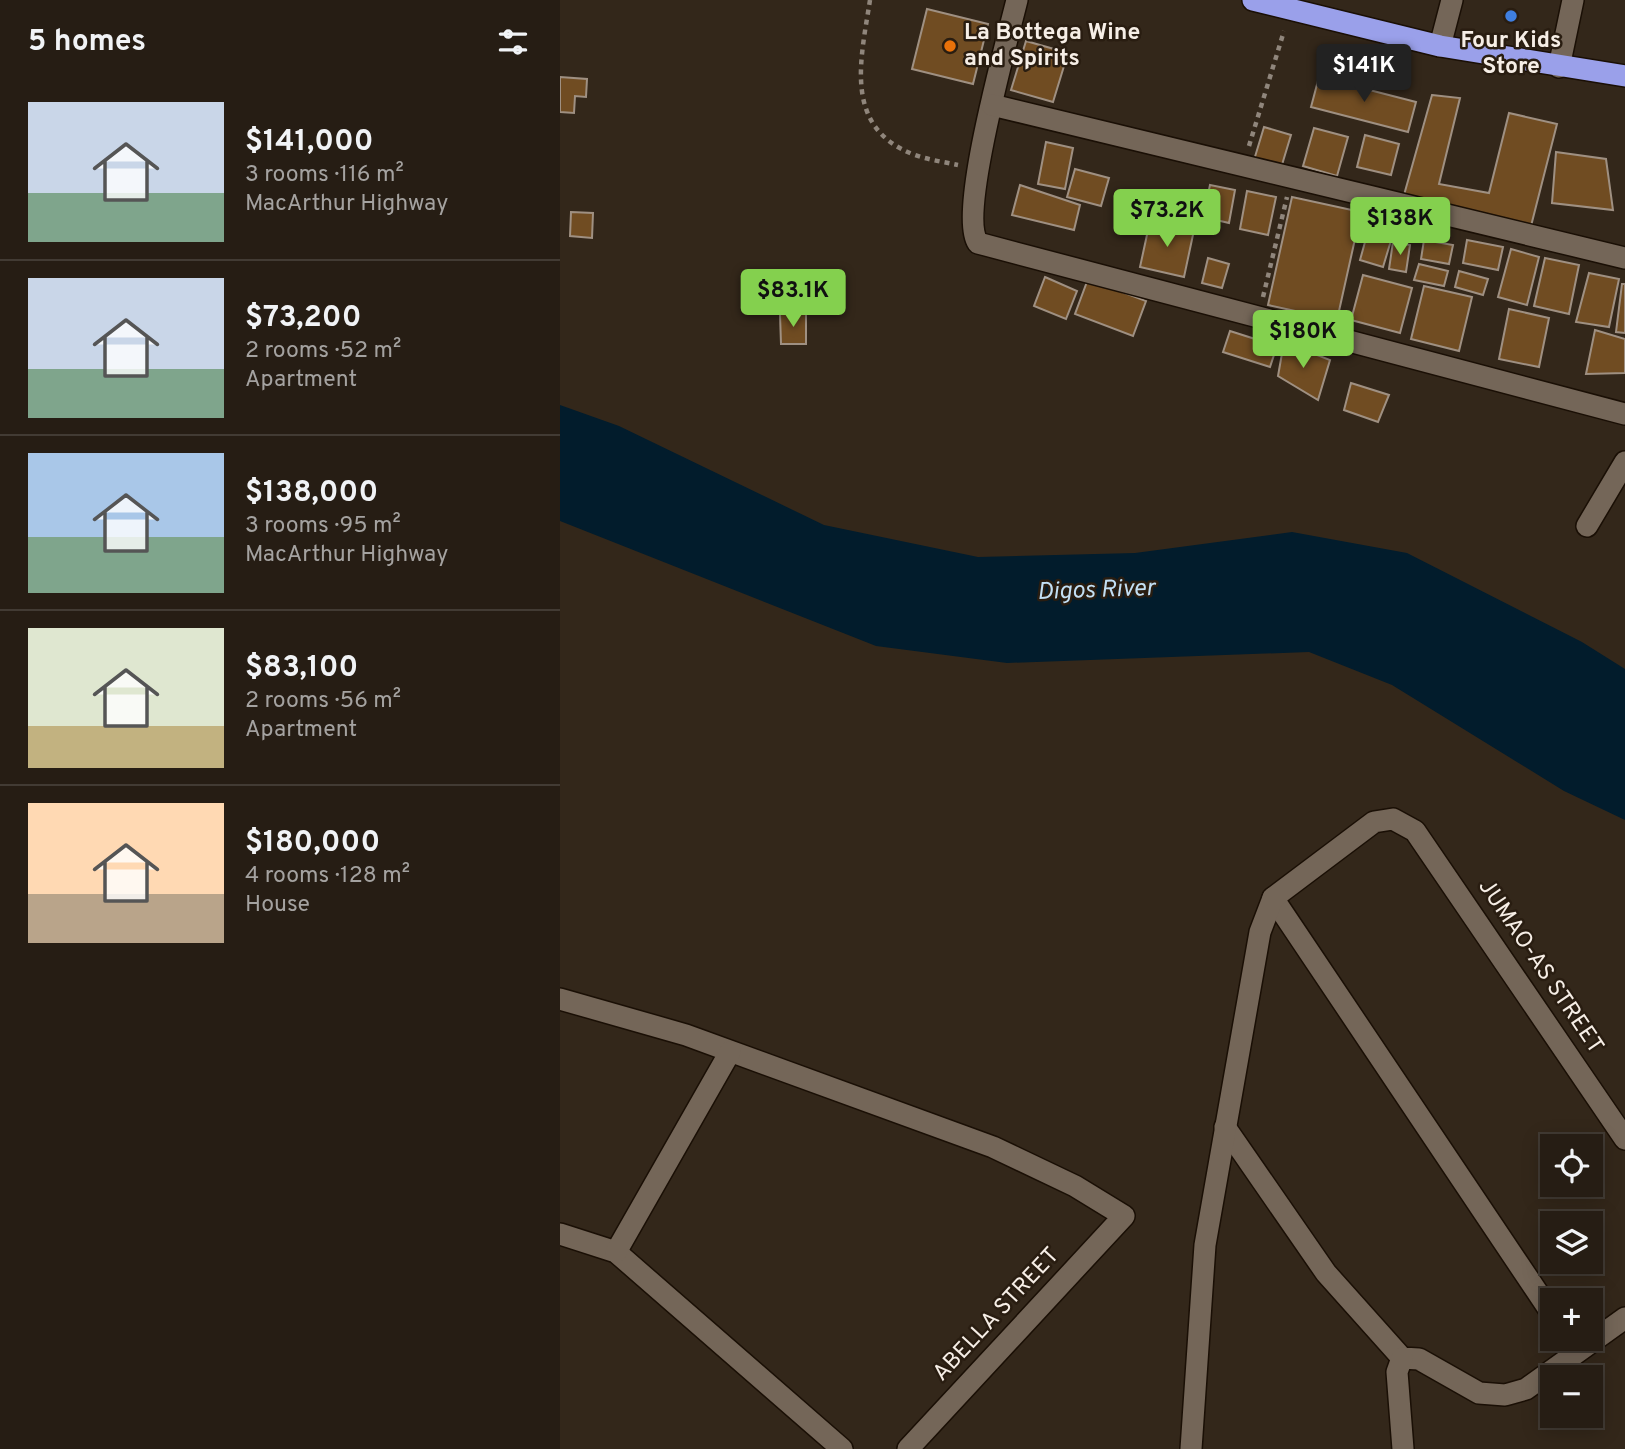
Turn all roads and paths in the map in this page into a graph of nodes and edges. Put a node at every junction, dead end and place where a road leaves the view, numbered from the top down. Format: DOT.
graph roads {
  1 [pos="870,0"];
  2 [pos="1017,0"];
  3 [pos="1253,0"];
  4 [pos="1452,0"];
  5 [pos="1573,0"];
  6 [pos="1291,10"];
  7 [pos="1440,46"];
  8 [pos="1559,67"];
  9 [pos="1625,76"];
  10 [pos="992,105"];
  11 [pos="1243,164"];
  12 [pos="979,171"];
  13 [pos="1291,176"];
  14 [pos="1625,258"];
  15 [pos="1257,318"];
  16 [pos="1625,414"];
  17 [pos="1625,462"];
  18 [pos="1587,526"];
  19 [pos="1273,898"];
  20 [pos="560,999"];
  21 [pos="730,1052"];
  22 [pos="1225,1127"];
  23 [pos="1625,1139"];
  24 [pos="560,1234"];
  25 [pos="616,1252"];
  26 [pos="1540,1296"];
  27 [pos="1625,1318"];
  28 [pos="1603,1329"];
  29 [pos="1567,1351"];
  30 [pos="1402,1358"];
  31 [pos="842,1449"];
  32 [pos="908,1449"];
  33 [pos="1191,1449"];
  34 [pos="1403,1449"];
  1 -- 12 [label="path"];
  2 -- 10 [label="street"];
  3 -- 6 [label="highway"];
  4 -- 7 [label="street"];
  5 -- 8 [label="street"];
  6 -- 7 [label="highway"];
  6 -- 11 [label="path"];
  7 -- 8 [label="highway"];
  8 -- 9 [label="highway"];
  10 -- 11 [label="street"];
  10 -- 12 [label="street"];
  11 -- 13 [label="street"];
  12 -- 15 [label="street"];
  13 -- 14 [label="street"];
  13 -- 15 [label="path"];
  15 -- 16 [label="street"];
  17 -- 18 [label="street"];
  19 -- 22 [label="street"];
  19 -- 23 [label="street, JUMAO-AS STREET"];
  19 -- 26 [label="street"];
  20 -- 21 [label="street"];
  21 -- 25 [label="street"];
  21 -- 32 [label="street, ABELLA STREET"];
  22 -- 30 [label="street"];
  22 -- 33 [label="street"];
  24 -- 25 [label="street"];
  25 -- 31 [label="street"];
  27 -- 28 [label="street"];
  29 -- 30 [label="street"];
  30 -- 34 [label="street"];
}
